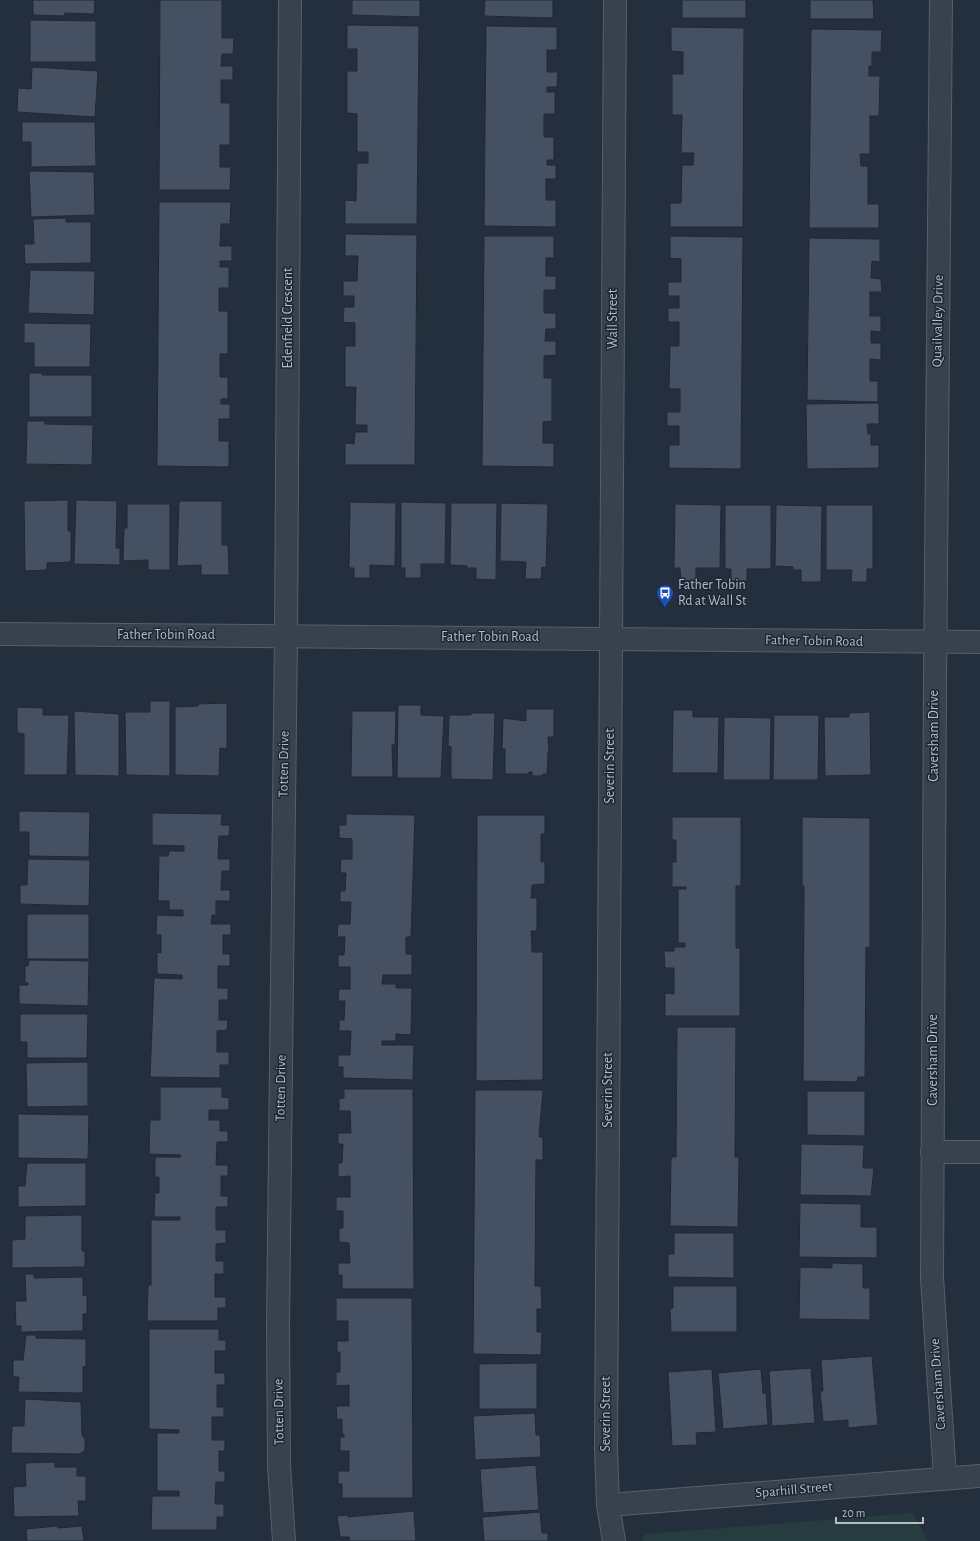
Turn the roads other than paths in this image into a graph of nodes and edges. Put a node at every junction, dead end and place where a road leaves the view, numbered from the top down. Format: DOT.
graph roads {
  1 [pos="290,0"];
  2 [pos="615,0"];
  3 [pos="941,0"];
  4 [pos="0,634"];
  5 [pos="286,635"];
  6 [pos="611,638"];
  7 [pos="935,642"];
  8 [pos="980,642"];
  9 [pos="932,1152"];
  10 [pos="980,1152"];
  11 [pos="980,1476"];
  12 [pos="945,1478"];
  13 [pos="608,1505"];
  14 [pos="284,1541"];
  15 [pos="614,1541"];
  1 -- 5 [label="street, Edenfield Crescent"];
  2 -- 6 [label="street, Wall Street"];
  3 -- 7 [label="street, Quailvalley Drive"];
  4 -- 5 [label="street, Father Tobin Road"];
  5 -- 6 [label="street, Father Tobin Road"];
  5 -- 14 [label="street, Totten Drive"];
  6 -- 7 [label="street, Father Tobin Road"];
  6 -- 13 [label="street, Severin Street"];
  7 -- 8 [label="street, Father Tobin Road"];
  7 -- 9 [label="street, Caversham Drive"];
  9 -- 10 [label="street"];
  9 -- 12 [label="street, Caversham Drive"];
  11 -- 12 [label="street, Sparhill Street"];
  12 -- 13 [label="street, Sparhill Street"];
  13 -- 15 [label="street, Severin Street"];
}
